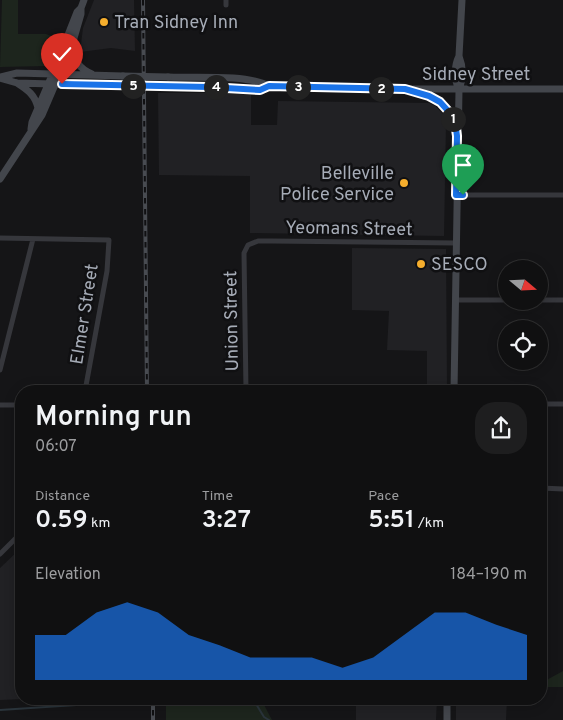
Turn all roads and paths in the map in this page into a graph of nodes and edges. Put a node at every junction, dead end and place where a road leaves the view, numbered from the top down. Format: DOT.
graph roads {
  1 [pos="84,0"];
  2 [pos="462,0"];
  3 [pos="81,8"];
  4 [pos="72,44"];
  5 [pos="56,74"];
  6 [pos="95,75"];
  7 [pos="0,78"];
  8 [pos="17,83"];
  9 [pos="52,84"];
  10 [pos="269,86"];
  11 [pos="405,89"];
  12 [pos="563,89"];
  13 [pos="459,90"];
  14 [pos="38,108"];
  15 [pos="31,129"];
  16 [pos="457,136"];
  17 [pos="0,179"];
  18 [pos="456,195"];
  19 [pos="563,195"];
  20 [pos="0,238"];
  21 [pos="33,239"];
  22 [pos="456,243"];
  23 [pos="245,250"];
  24 [pos="455,300"];
  25 [pos="498,300"];
  26 [pos="548,300"];
  27 [pos="563,300"];
  28 [pos="0,370"];
  29 [pos="86,385"];
  30 [pos="246,385"];
  31 [pos="454,385"];
  32 [pos="547,404"];
  33 [pos="563,404"];
  34 [pos="0,405"];
  35 [pos="15,405"];
  36 [pos="547,488"];
  37 [pos="563,489"];
  38 [pos="15,539"];
  39 [pos="0,554"];
  40 [pos="448,705"];
  41 [pos="447,720"];
  1 -- 3 [label="main road"];
  2 -- 13 [label="main road"];
  3 -- 4 [label="main road"];
  3 -- 5 [label="main road"];
  4 -- 5 [label="main road"];
  4 -- 6 [label="main road"];
  5 -- 6 [label="main road, Sidney Street"];
  5 -- 7 [label="main road, Sidney Street"];
  5 -- 9 [label="main road"];
  6 -- 10 [label="main road, Sidney Street, bridge"];
  7 -- 8 [label="main road, Sidney Street"];
  8 -- 9 [label="main road, Sidney Street"];
  8 -- 14 [label="main road"];
  9 -- 10 [label="main road, Sidney Street, bridge"];
  9 -- 14 [label="main road"];
  9 -- 15 [label="main road"];
  10 -- 11 [label="main road, Sidney Street"];
  11 -- 13 [label="main road, Sidney Street"];
  11 -- 16 [label="main road"];
  12 -- 13 [label="main road, Sidney Street"];
  13 -- 16 [label="main road"];
  14 -- 15 [label="main road"];
  15 -- 17 [label="main road"];
  16 -- 18 [label="main road"];
  18 -- 19 [label="street"];
  18 -- 22 [label="main road"];
  20 -- 21 [label="street"];
  21 -- 28 [label="street"];
  21 -- 29 [label="street, Elmer Street"];
  22 -- 23 [label="street, Yeomans Street"];
  22 -- 24 [label="main road"];
  23 -- 30 [label="street, Union Street"];
  24 -- 25 [label="street"];
  24 -- 31 [label="main road"];
  26 -- 27 [label="street"];
  32 -- 33 [label="street"];
  34 -- 35 [label="street"];
  36 -- 37 [label="street"];
  38 -- 39 [label="street"];
  40 -- 41 [label="main road"];
}
